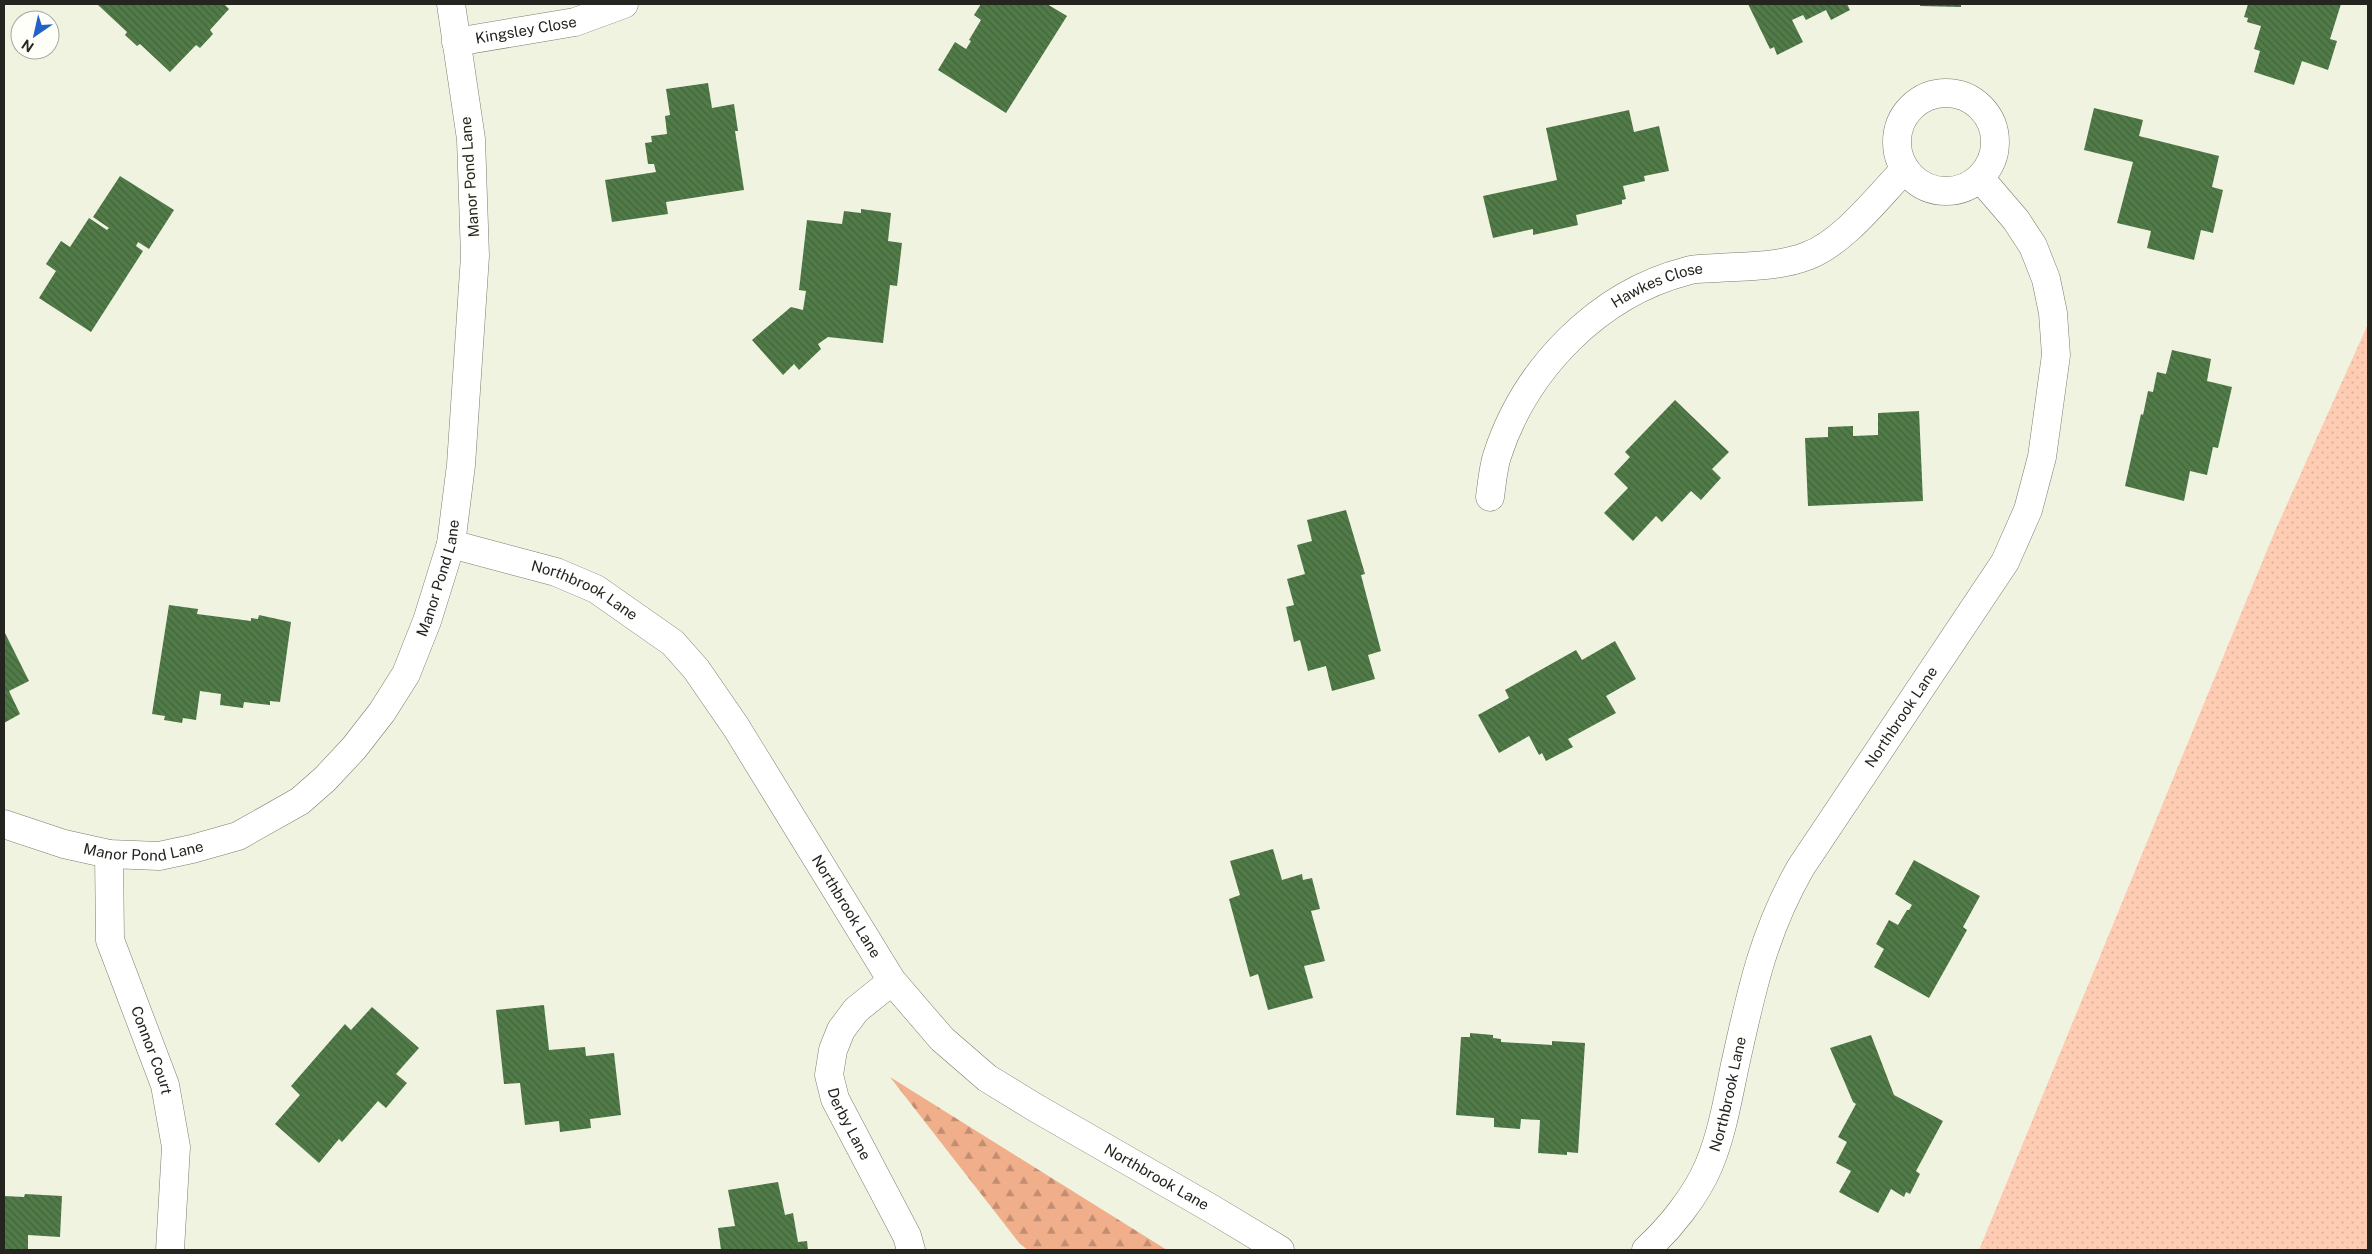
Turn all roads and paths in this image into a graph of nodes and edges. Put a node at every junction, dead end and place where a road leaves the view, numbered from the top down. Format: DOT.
graph roads {
  1 [pos="451,4"];
  2 [pos="624,4"];
  3 [pos="456,42"];
  4 [pos="1905,169"];
  5 [pos="1980,178"];
  6 [pos="1490,497"];
  7 [pos="451,544"];
  8 [pos="4,824"];
  9 [pos="109,854"];
  10 [pos="892,981"];
  11 [pos="170,1250"];
  12 [pos="911,1250"];
  13 [pos="1280,1250"];
  14 [pos="1646,1250"];
  1 -- 3 [label="street, Manor Pond Lane"];
  2 -- 3 [label="street, Kingsley Close"];
  3 -- 7 [label="street, Manor Pond Lane"];
  4 -- 5 [label="street"];
  4 -- 5 [label="street"];
  4 -- 6 [label="street, Hawkes Close"];
  5 -- 14 [label="street, Northbrook Lane"];
  7 -- 9 [label="street, Manor Pond Lane"];
  7 -- 10 [label="street, Northbrook Lane"];
  8 -- 9 [label="street, Manor Pond Lane"];
  9 -- 11 [label="street, Connor Court"];
  10 -- 12 [label="street, Derby Lane"];
  10 -- 13 [label="street, Northbrook Lane"];
}
